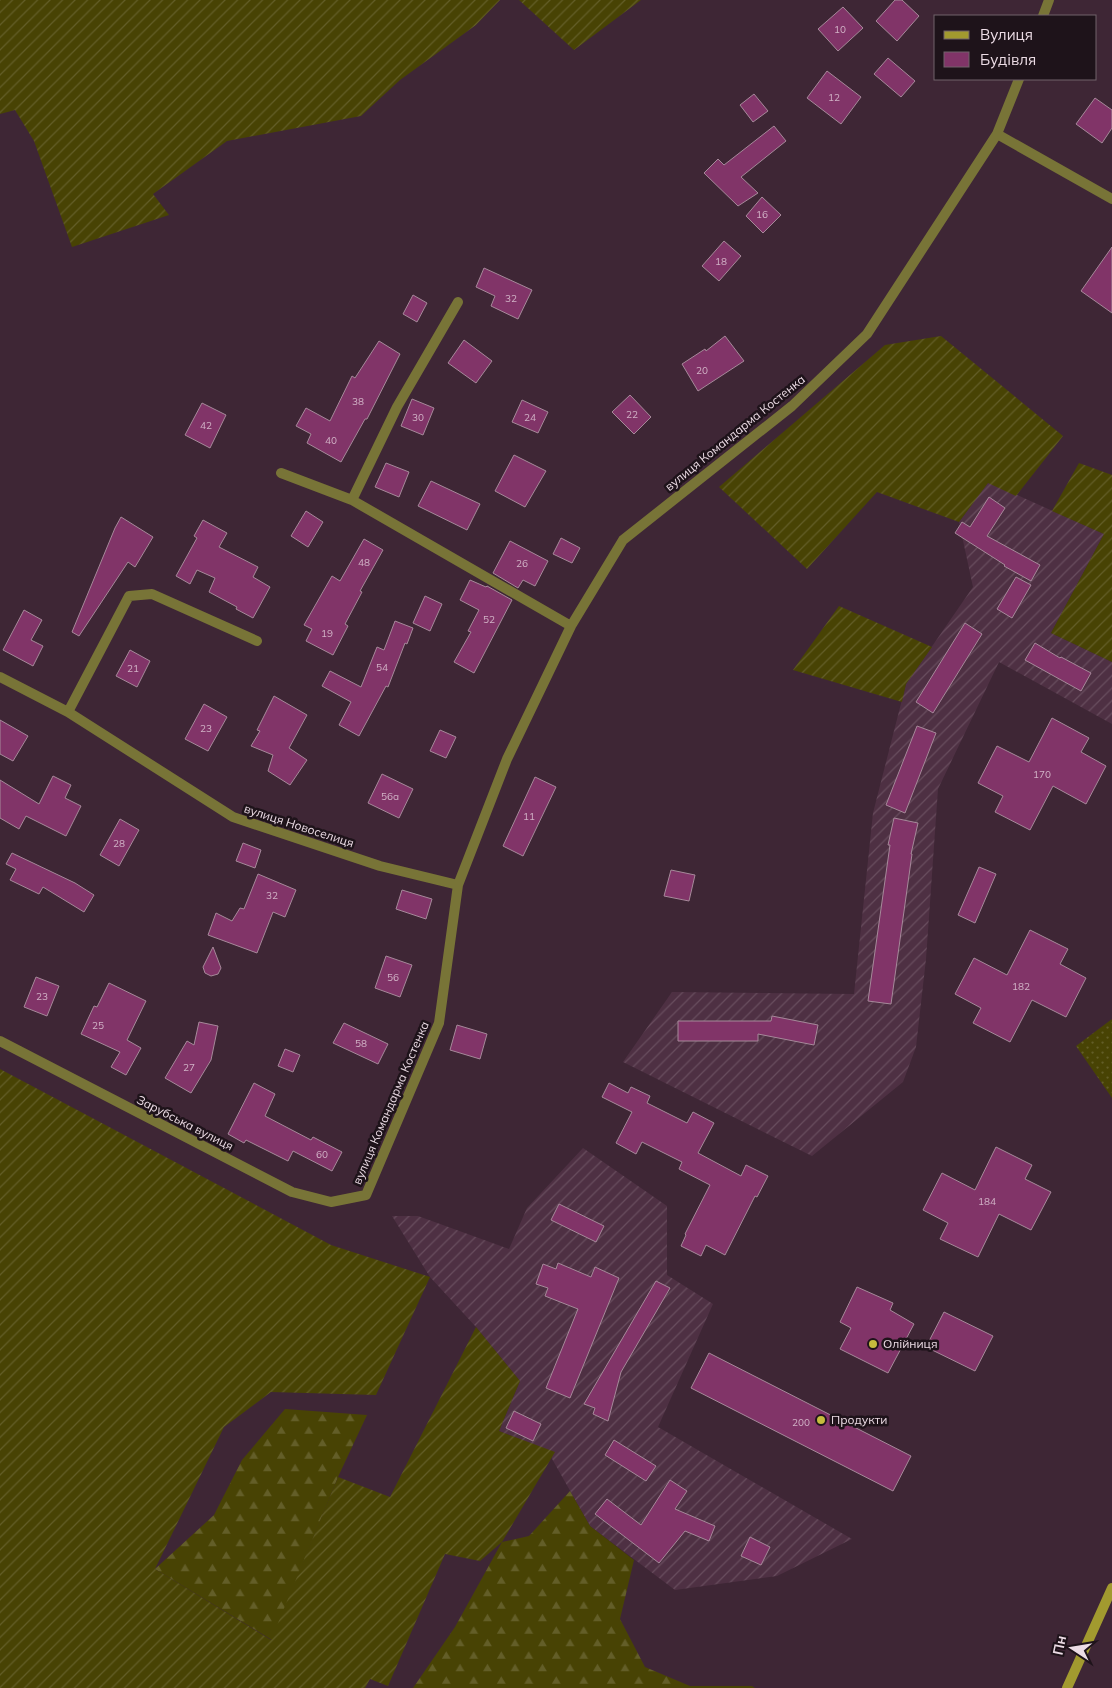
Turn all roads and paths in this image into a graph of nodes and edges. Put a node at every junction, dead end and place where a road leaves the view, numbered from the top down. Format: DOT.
graph roads {
  1 [pos="1050,0"];
  2 [pos="1043,15"];
  3 [pos="1019,80"];
  4 [pos="998,134"];
  5 [pos="1112,199"];
  6 [pos="458,302"];
  7 [pos="281,472"];
  8 [pos="352,500"];
  9 [pos="571,626"];
  10 [pos="257,641"];
  11 [pos="0,677"];
  12 [pos="68,712"];
  13 [pos="458,885"];
  14 [pos="0,1041"];
  15 [pos="366,1195"];
  16 [pos="1112,1588"];
  17 [pos="1067,1688"];
  1 -- 2 [label="street"];
  3 -- 4 [label="street, вулиця Командарма Костенка"];
  4 -- 5 [label="street"];
  4 -- 9 [label="street, вулиця Командарма Костенка"];
  6 -- 8 [label="street"];
  7 -- 8 [label="street"];
  8 -- 9 [label="street"];
  9 -- 13 [label="street, вулиця Командарма Костенка"];
  10 -- 12 [label="street"];
  11 -- 12 [label="street, вулиця Новоселиця"];
  12 -- 13 [label="street, вулиця Новоселиця"];
  13 -- 15 [label="street, вулиця Командарма Костенка"];
  14 -- 15 [label="street, Зарубська вулиця"];
  16 -- 17 [label="main road"];
}
